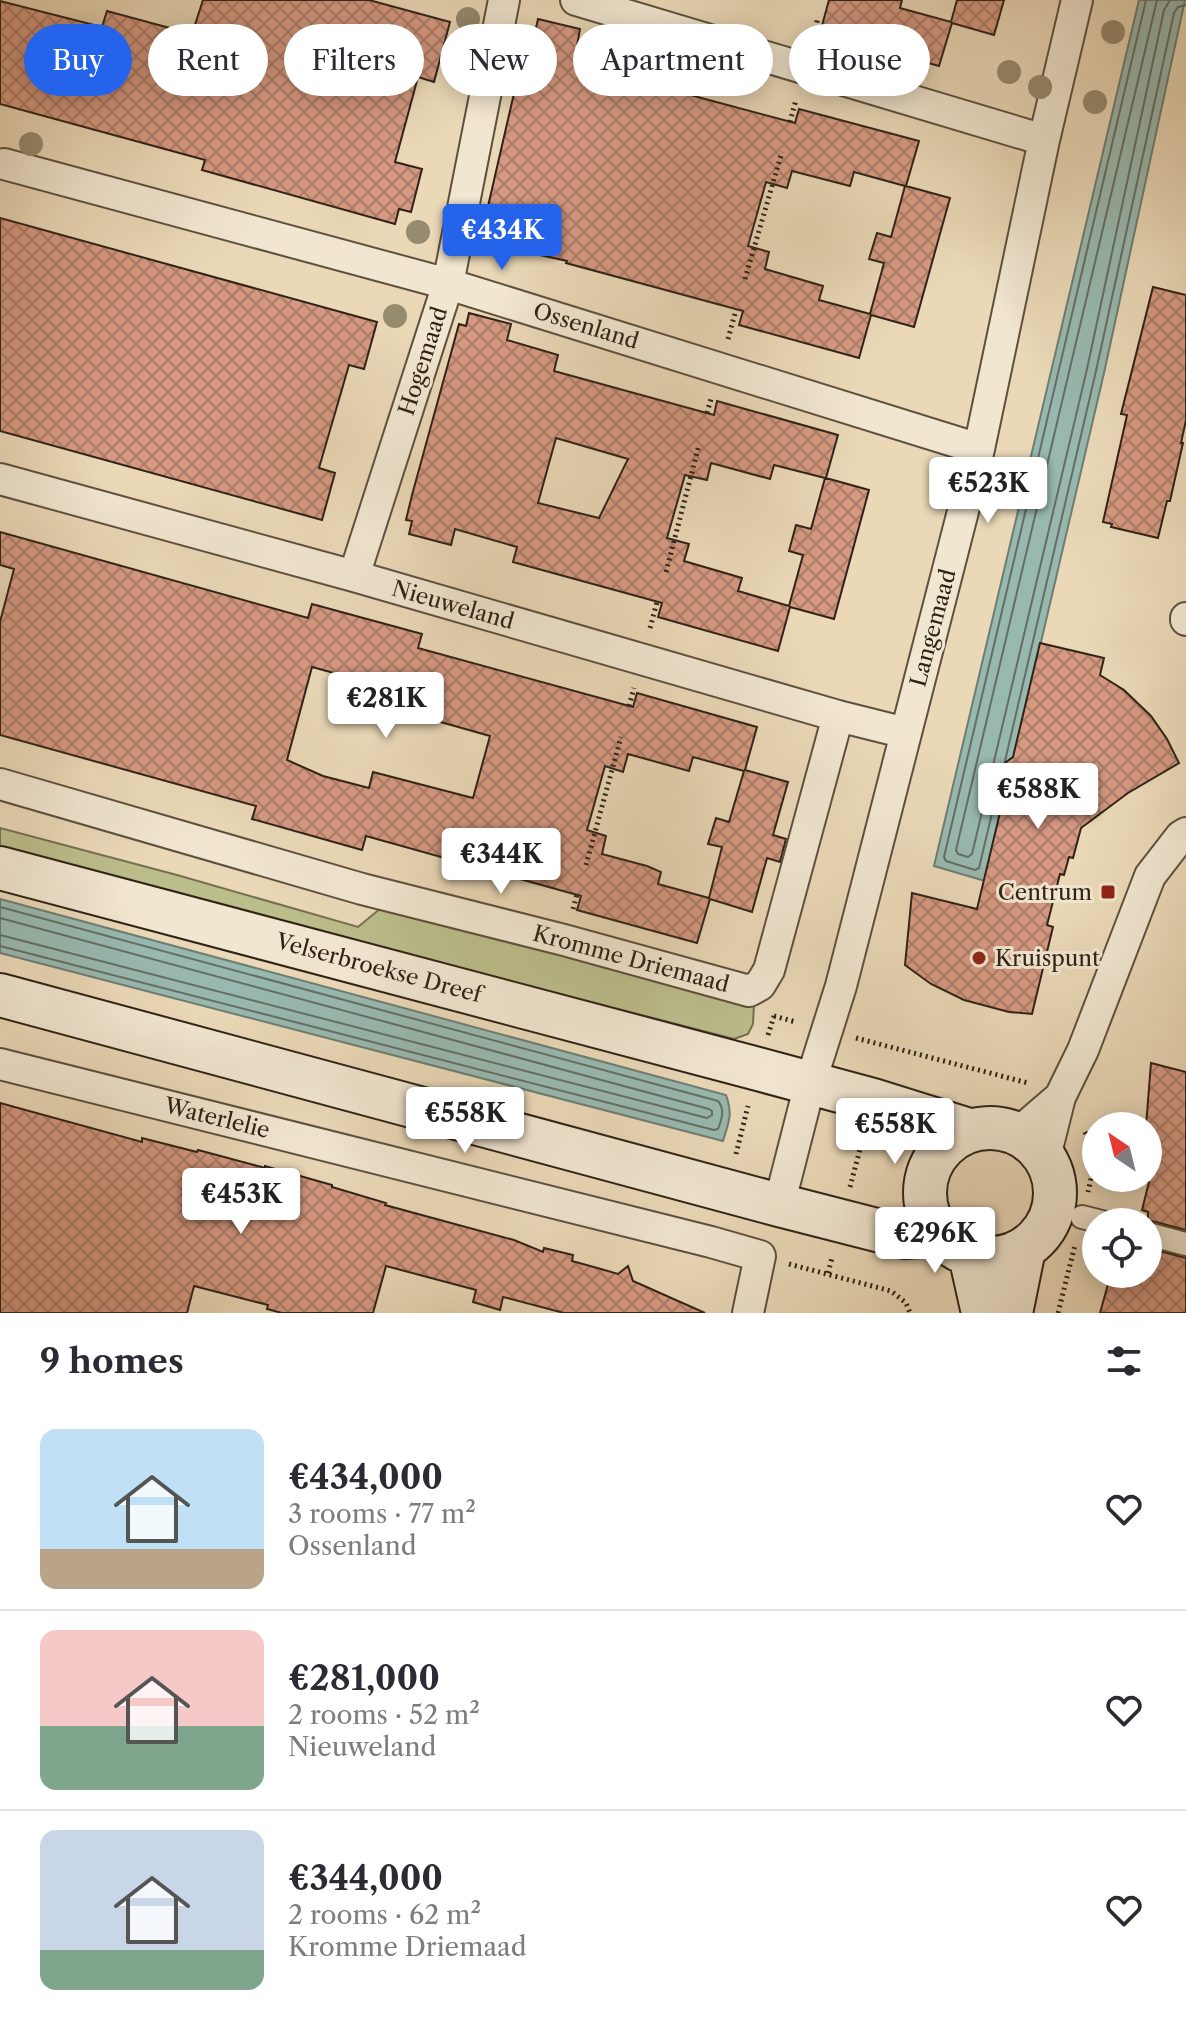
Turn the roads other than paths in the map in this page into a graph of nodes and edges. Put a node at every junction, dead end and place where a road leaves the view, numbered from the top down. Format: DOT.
graph roads {
  1 [pos="504,0"];
  2 [pos="576,0"];
  3 [pos="1077,0"];
  4 [pos="1044,140"];
  5 [pos="4,164"];
  6 [pos="448,284"];
  7 [pos="979,449"];
  8 [pos="0,479"];
  9 [pos="354,576"];
  10 [pos="838,716"];
  11 [pos="906,733"];
  12 [pos="0,784"];
  13 [pos="1186,833"];
  14 [pos="0,868"];
  15 [pos="0,995"];
  16 [pos="0,1064"];
  17 [pos="810,1084"];
  18 [pos="969,1130"];
  19 [pos="1032,1145"];
  20 [pos="779,1205"];
  21 [pos="1162,1238"];
  22 [pos="1186,1244"];
  23 [pos="955,1245"];
  24 [pos="1024,1249"];
  25 [pos="748,1313"];
  26 [pos="983,1313"];
  27 [pos="1011,1313"];
  1 -- 6 [label="street, Hogemaad"];
  2 -- 4 [label="street"];
  3 -- 4 [label="street, Langemaad"];
  4 -- 7 [label="street, Langemaad"];
  5 -- 6 [label="street, Ossenland"];
  6 -- 7 [label="street, Ossenland"];
  6 -- 9 [label="street, Hogemaad"];
  7 -- 11 [label="street, Langemaad"];
  8 -- 9 [label="street, Nieuweland"];
  9 -- 10 [label="street, Nieuweland"];
  10 -- 11 [label="street, Nieuweland"];
  10 -- 12 [label="street, Kromme Driemaad"];
  11 -- 17 [label="street, Langemaad"];
  13 -- 19 [label="street"];
  14 -- 17 [label="main road, Velserbroekse Dreef"];
  15 -- 20 [label="main road"];
  16 -- 25 [label="street, Waterlelie"];
  17 -- 18 [label="main road, Velserbroekse Dreef"];
  17 -- 20 [label="street, Langemaad"];
  18 -- 19 [label="main road"];
  18 -- 23 [label="main road"];
  19 -- 24 [label="main road"];
  20 -- 23 [label="main road"];
  21 -- 22 [label="street"];
  23 -- 24 [label="main road"];
  23 -- 26 [label="main road"];
  24 -- 27 [label="main road"];
}
